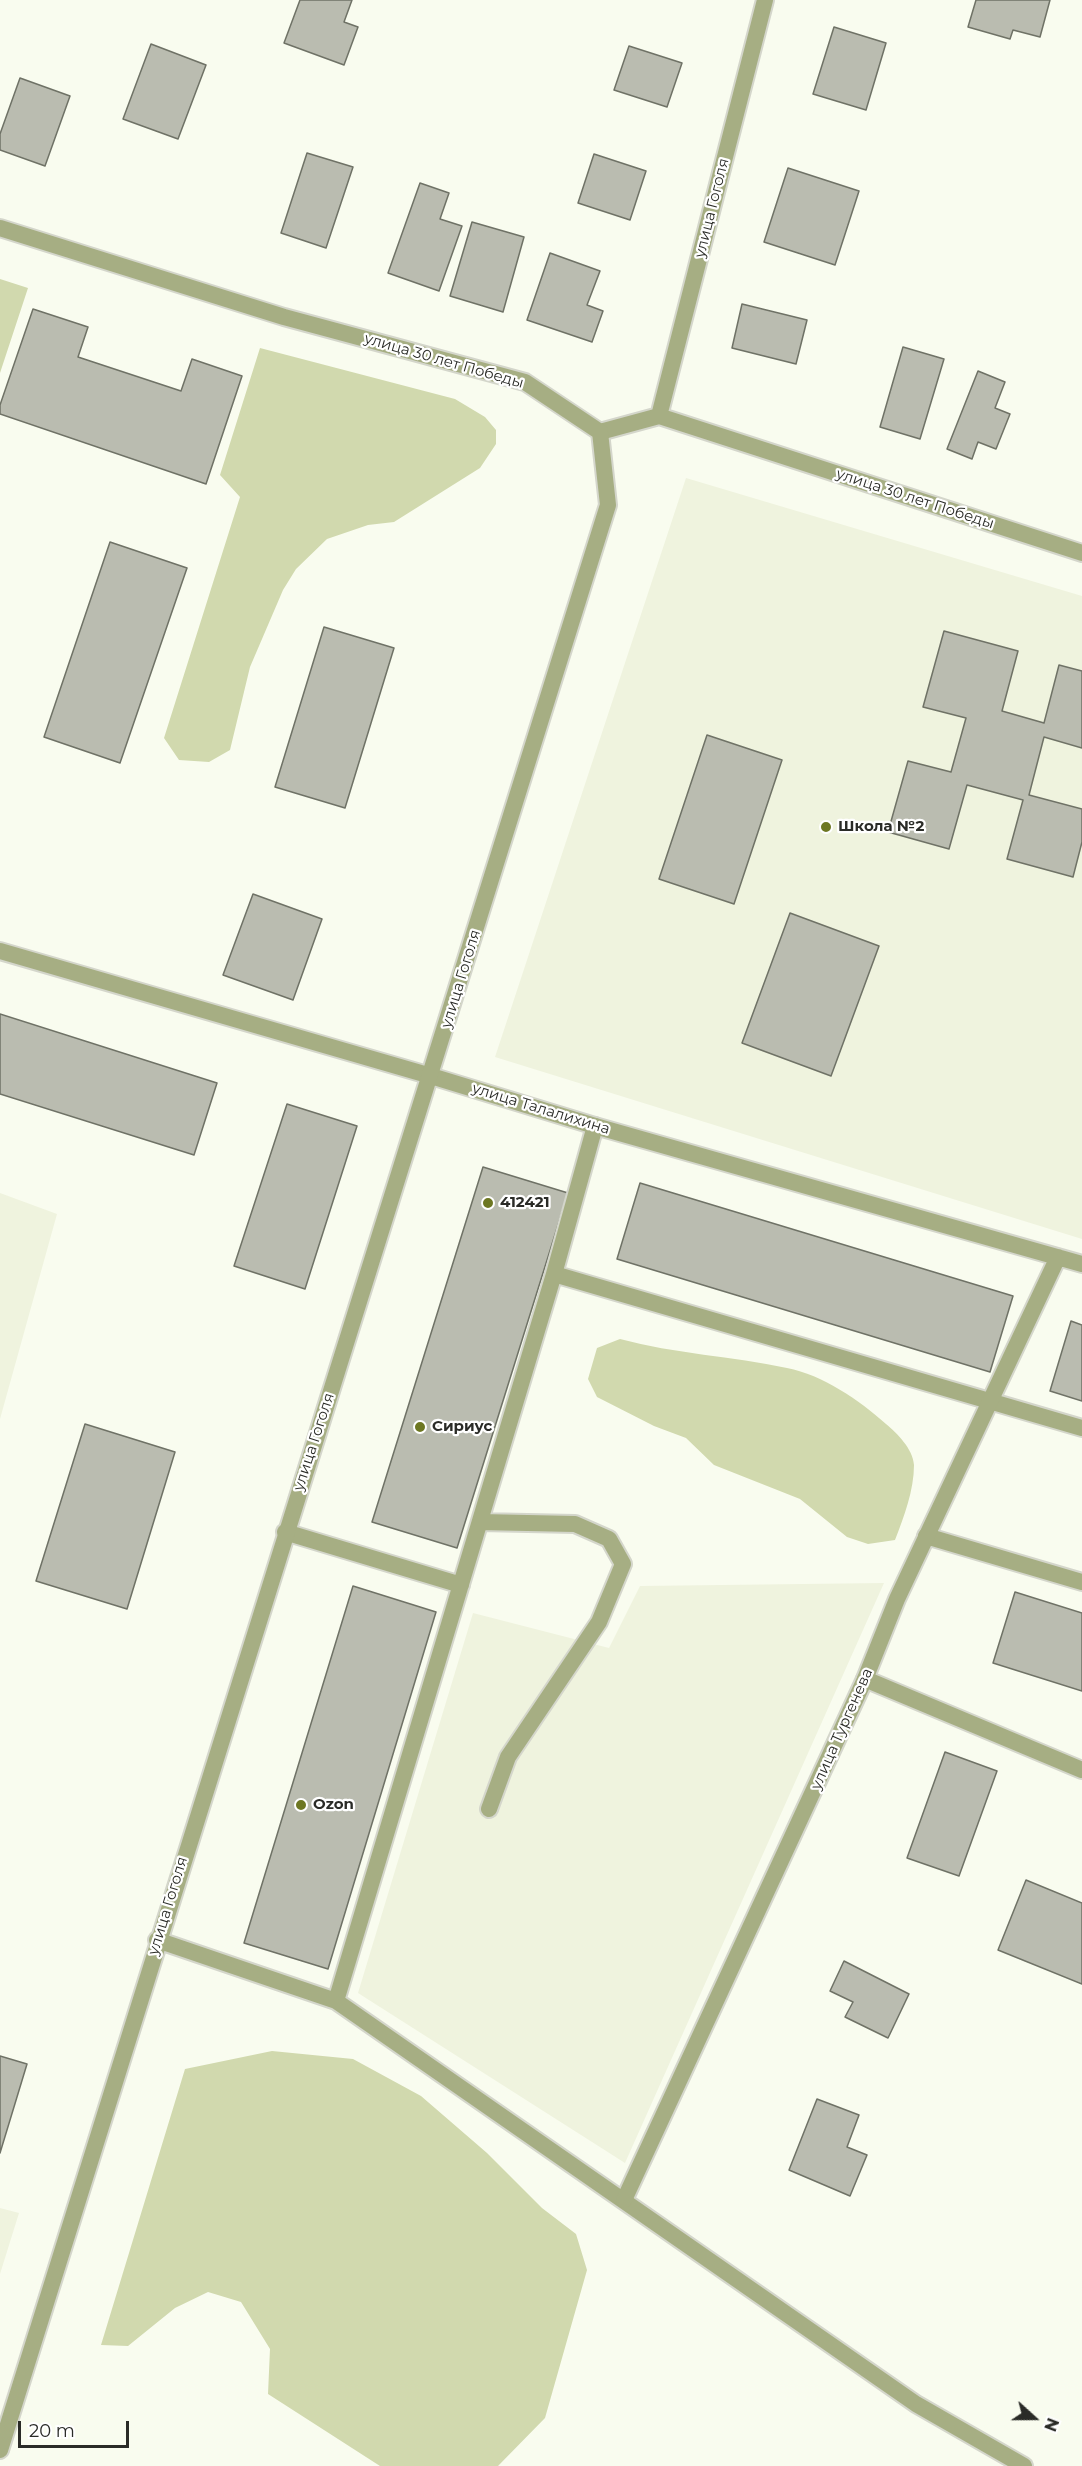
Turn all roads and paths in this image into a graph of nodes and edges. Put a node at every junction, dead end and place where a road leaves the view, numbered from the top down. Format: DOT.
graph roads {
  1 [pos="765,0"];
  2 [pos="0,228"];
  3 [pos="659,416"];
  4 [pos="600,432"];
  5 [pos="1082,553"];
  6 [pos="0,951"];
  7 [pos="431,1076"];
  8 [pos="595,1126"];
  9 [pos="1058,1257"];
  10 [pos="1082,1264"];
  11 [pos="554,1274"];
  12 [pos="990,1400"];
  13 [pos="1082,1428"];
  14 [pos="480,1522"];
  15 [pos="285,1532"];
  16 [pos="926,1536"];
  17 [pos="1082,1582"];
  18 [pos="460,1585"];
  19 [pos="865,1679"];
  20 [pos="1082,1770"];
  21 [pos="489,1809"];
  22 [pos="157,1940"];
  23 [pos="336,2001"];
  24 [pos="624,2200"];
  25 [pos="0,2450"];
  26 [pos="1024,2466"];
  1 -- 3 [label="street, улица Гоголя"];
  2 -- 4 [label="street, улица 30 лет Победы"];
  3 -- 4 [label="street"];
  3 -- 5 [label="street, улица 30 лет Победы"];
  4 -- 7 [label="street, улица Гоголя"];
  6 -- 7 [label="street, улица Талалихина"];
  7 -- 8 [label="street, улица Талалихина"];
  7 -- 15 [label="street, улица Гоголя"];
  8 -- 9 [label="street, улица Талалихина"];
  8 -- 11 [label="street"];
  9 -- 10 [label="street, улица Талалихина"];
  9 -- 12 [label="street, улица Тургенева"];
  11 -- 12 [label="street"];
  11 -- 14 [label="street"];
  12 -- 13 [label="street"];
  12 -- 16 [label="street, улица Тургенева"];
  14 -- 18 [label="street"];
  14 -- 21 [label="street"];
  15 -- 18 [label="street"];
  15 -- 22 [label="street, улица Гоголя"];
  16 -- 17 [label="street"];
  16 -- 19 [label="street, улица Тургенева"];
  18 -- 23 [label="street"];
  19 -- 20 [label="street"];
  19 -- 24 [label="street, улица Тургенева"];
  22 -- 23 [label="street"];
  22 -- 25 [label="street, улица Гоголя"];
  23 -- 24 [label="street"];
  24 -- 26 [label="street"];
}
